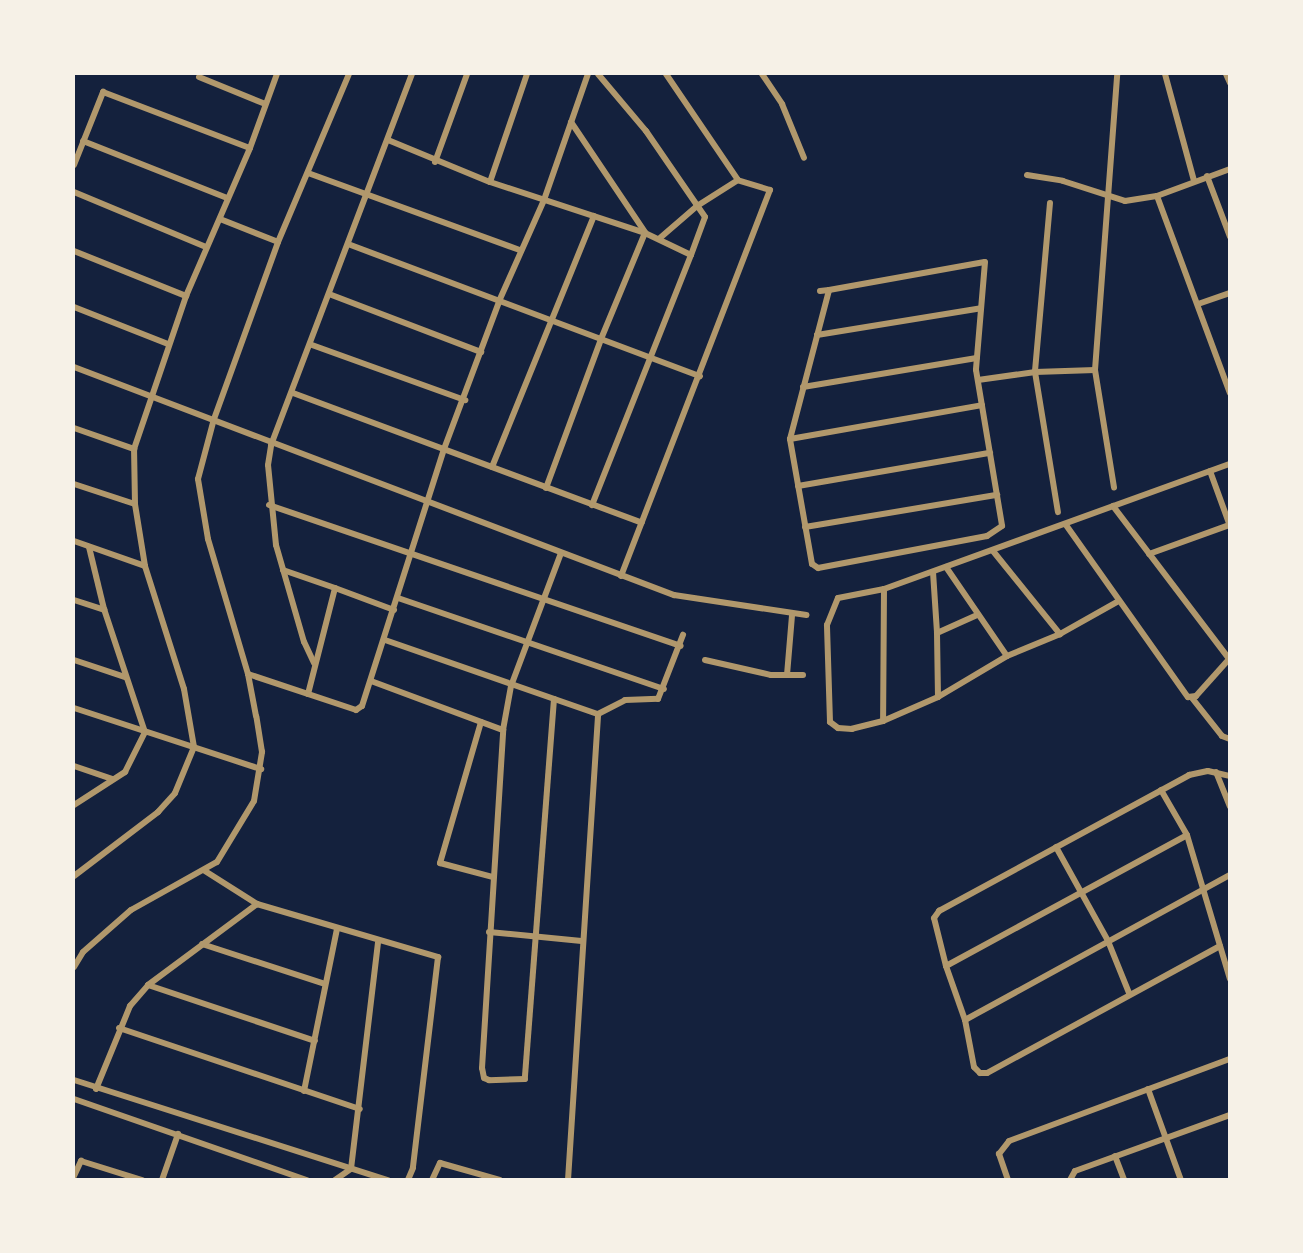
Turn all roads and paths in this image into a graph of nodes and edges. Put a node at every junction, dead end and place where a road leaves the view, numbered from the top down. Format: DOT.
graph roads {
  1 [pos="277,74"];
  2 [pos="349,74"];
  3 [pos="412,74"];
  4 [pos="467,74"];
  5 [pos="527,74"];
  6 [pos="588,74"];
  7 [pos="598,74"];
  8 [pos="666,74"];
  9 [pos="762,74"];
  10 [pos="1117,74"];
  11 [pos="1165,74"];
  12 [pos="1226,74"];
  13 [pos="199,77"];
  14 [pos="1230,83"];
  15 [pos="265,104"];
  16 [pos="571,122"];
  17 [pos="388,140"];
  18 [pos="83,141"];
  19 [pos="250,148"];
  20 [pos="804,158"];
  21 [pos="435,162"];
  22 [pos="74,165"];
  23 [pos="1230,169"];
  24 [pos="308,173"];
  25 [pos="1027,175"];
  26 [pos="1207,176"];
  27 [pos="738,180"];
  28 [pos="1194,181"];
  29 [pos="490,182"];
  30 [pos="74,192"];
  31 [pos="368,195"];
  32 [pos="1157,196"];
  33 [pos="1109,197"];
  34 [pos="227,198"];
  35 [pos="544,200"];
  36 [pos="1050,203"];
  37 [pos="698,206"];
  38 [pos="594,216"];
  39 [pos="220,219"];
  40 [pos="645,233"];
  41 [pos="1230,237"];
  42 [pos="660,238"];
  43 [pos="278,242"];
  44 [pos="348,244"];
  45 [pos="207,246"];
  46 [pos="520,250"];
  47 [pos="74,251"];
  48 [pos="691,255"];
  49 [pos="829,290"];
  50 [pos="820,291"];
  51 [pos="1230,293"];
  52 [pos="329,294"];
  53 [pos="186,296"];
  54 [pos="500,299"];
  55 [pos="1198,304"];
  56 [pos="74,307"];
  57 [pos="981,308"];
  58 [pos="552,320"];
  59 [pos="817,335"];
  60 [pos="601,339"];
  61 [pos="168,344"];
  62 [pos="312,345"];
  63 [pos="481,352"];
  64 [pos="651,357"];
  65 [pos="977,358"];
  66 [pos="74,367"];
  67 [pos="1095,370"];
  68 [pos="1035,372"];
  69 [pos="700,376"];
  70 [pos="978,380"];
  71 [pos="803,387"];
  72 [pos="293,393"];
  73 [pos="1230,393"];
  74 [pos="150,396"];
  75 [pos="465,400"];
  76 [pos="982,405"];
  77 [pos="214,419"];
  78 [pos="74,428"];
  79 [pos="790,439"];
  80 [pos="272,445"];
  81 [pos="134,449"];
  82 [pos="444,449"];
  83 [pos="990,453"];
  84 [pos="1230,464"];
  85 [pos="492,467"];
  86 [pos="1210,471"];
  87 [pos="74,484"];
  88 [pos="798,486"];
  89 [pos="1114,487"];
  90 [pos="546,488"];
  91 [pos="997,495"];
  92 [pos="429,501"];
  93 [pos="135,504"];
  94 [pos="269,505"];
  95 [pos="592,505"];
  96 [pos="1113,506"];
  97 [pos="1058,512"];
  98 [pos="642,523"];
  99 [pos="1066,525"];
  100 [pos="1229,526"];
  101 [pos="805,527"];
  102 [pos="74,541"];
  103 [pos="89,547"];
  104 [pos="993,551"];
  105 [pos="561,553"];
  106 [pos="410,554"];
  107 [pos="1149,554"];
  108 [pos="145,566"];
  109 [pos="946,567"];
  110 [pos="283,570"];
  111 [pos="933,572"];
  112 [pos="621,576"];
  113 [pos="335,588"];
  114 [pos="884,589"];
  115 [pos="398,598"];
  116 [pos="74,600"];
  117 [pos="542,600"];
  118 [pos="1118,602"];
  119 [pos="104,610"];
  120 [pos="394,610"];
  121 [pos="792,615"];
  122 [pos="806,615"];
  123 [pos="977,615"];
  124 [pos="937,633"];
  125 [pos="1060,634"];
  126 [pos="683,635"];
  127 [pos="385,640"];
  128 [pos="526,641"];
  129 [pos="680,646"];
  130 [pos="1007,656"];
  131 [pos="1229,659"];
  132 [pos="74,660"];
  133 [pos="705,660"];
  134 [pos="314,663"];
  135 [pos="248,674"];
  136 [pos="787,675"];
  137 [pos="803,675"];
  138 [pos="124,676"];
  139 [pos="370,681"];
  140 [pos="511,686"];
  141 [pos="664,689"];
  142 [pos="308,694"];
  143 [pos="938,697"];
  144 [pos="1192,698"];
  145 [pos="554,699"];
  146 [pos="74,708"];
  147 [pos="598,714"];
  148 [pos="883,721"];
  149 [pos="481,722"];
  150 [pos="503,730"];
  151 [pos="145,732"];
  152 [pos="1230,739"];
  153 [pos="194,747"];
  154 [pos="74,766"];
  155 [pos="261,769"];
  156 [pos="1216,772"];
  157 [pos="1230,776"];
  158 [pos="112,779"];
  159 [pos="1161,790"];
  160 [pos="74,805"];
  161 [pos="1230,806"];
  162 [pos="1187,835"];
  163 [pos="1056,847"];
  164 [pos="205,872"];
  165 [pos="1230,875"];
  166 [pos="74,876"];
  167 [pos="493,877"];
  168 [pos="1203,888"];
  169 [pos="1083,892"];
  170 [pos="256,904"];
  171 [pos="337,929"];
  172 [pos="489,932"];
  173 [pos="537,938"];
  174 [pos="582,940"];
  175 [pos="1108,941"];
  176 [pos="378,943"];
  177 [pos="202,945"];
  178 [pos="1220,946"];
  179 [pos="74,948"];
  180 [pos="83,952"];
  181 [pos="946,966"];
  182 [pos="74,967"];
  183 [pos="1230,979"];
  184 [pos="325,984"];
  185 [pos="148,985"];
  186 [pos="1129,993"];
  187 [pos="965,1020"];
  188 [pos="119,1028"];
  189 [pos="315,1041"];
  190 [pos="1230,1059"];
  191 [pos="74,1080"];
  192 [pos="96,1089"];
  193 [pos="1148,1089"];
  194 [pos="304,1091"];
  195 [pos="74,1099"];
  196 [pos="360,1109"];
  197 [pos="1230,1115"];
  198 [pos="178,1134"];
  199 [pos="1165,1137"];
  200 [pos="1115,1156"];
  201 [pos="351,1169"];
  202 [pos="74,1176"];
  203 [pos="128,1177"];
  204 [pos="142,1179"];
  205 [pos="162,1179"];
  206 [pos="307,1179"];
  207 [pos="336,1179"];
  208 [pos="388,1179"];
  209 [pos="408,1179"];
  210 [pos="432,1179"];
  211 [pos="500,1179"];
  212 [pos="568,1179"];
  213 [pos="1008,1179"];
  214 [pos="1070,1179"];
  215 [pos="1124,1179"];
  216 [pos="1181,1179"];
  1 -- 15 [label="street"];
  2 -- 24 [label="street"];
  3 -- 17 [label="street"];
  4 -- 21 [label="street"];
  5 -- 29 [label="street"];
  6 -- 16 [label="street"];
  7 -- 37 [label="street"];
  8 -- 27 [label="street"];
  9 -- 20 [label="street"];
  10 -- 33 [label="street"];
  11 -- 28 [label="street"];
  12 -- 14 [label="street"];
  13 -- 15 [label="street"];
  15 -- 19 [label="street"];
  16 -- 35 [label="street"];
  16 -- 40 [label="street"];
  17 -- 21 [label="street"];
  17 -- 31 [label="street"];
  18 -- 19 [label="street"];
  18 -- 22 [label="street"];
  18 -- 34 [label="street"];
  19 -- 34 [label="street"];
  21 -- 29 [label="street"];
  23 -- 26 [label="street"];
  24 -- 31 [label="street"];
  24 -- 43 [label="street"];
  25 -- 33 [label="street"];
  26 -- 28 [label="street"];
  26 -- 41 [label="street"];
  27 -- 37 [label="street"];
  27 -- 69 [label="street"];
  28 -- 32 [label="street"];
  29 -- 35 [label="street"];
  30 -- 45 [label="street"];
  31 -- 44 [label="street"];
  31 -- 46 [label="street"];
  32 -- 33 [label="street"];
  32 -- 55 [label="street"];
  33 -- 67 [label="street"];
  34 -- 39 [label="street"];
  35 -- 38 [label="street"];
  35 -- 46 [label="street"];
  36 -- 68 [label="street"];
  37 -- 42 [label="street"];
  37 -- 48 [label="street"];
  38 -- 40 [label="street"];
  38 -- 58 [label="street"];
  39 -- 43 [label="street"];
  39 -- 45 [label="street"];
  40 -- 42 [label="street"];
  40 -- 60 [label="street"];
  42 -- 48 [label="street"];
  43 -- 77 [label="street"];
  44 -- 52 [label="street"];
  44 -- 54 [label="street"];
  45 -- 53 [label="street"];
  46 -- 54 [label="street"];
  47 -- 53 [label="street"];
  48 -- 64 [label="street"];
  49 -- 50 [label="street"];
  49 -- 57 [label="street"];
  49 -- 59 [label="street"];
  51 -- 55 [label="street"];
  52 -- 62 [label="street"];
  52 -- 63 [label="street"];
  53 -- 61 [label="street"];
  54 -- 58 [label="street"];
  54 -- 63 [label="street"];
  55 -- 73 [label="street"];
  56 -- 61 [label="street"];
  57 -- 59 [label="street"];
  57 -- 65 [label="street"];
  58 -- 60 [label="street"];
  58 -- 85 [label="street"];
  59 -- 71 [label="street"];
  60 -- 64 [label="street"];
  60 -- 90 [label="street"];
  61 -- 74 [label="street"];
  62 -- 72 [label="street"];
  62 -- 75 [label="street"];
  63 -- 75 [label="street"];
  64 -- 69 [label="street"];
  64 -- 95 [label="street"];
  65 -- 70 [label="street"];
  65 -- 71 [label="street"];
  66 -- 74 [label="street"];
  67 -- 68 [label="street"];
  67 -- 89 [label="street"];
  68 -- 70 [label="street"];
  68 -- 97 [label="street"];
  69 -- 98 [label="street"];
  70 -- 76 [label="street"];
  71 -- 79 [label="street"];
  72 -- 80 [label="street"];
  72 -- 82 [label="street"];
  74 -- 77 [label="street"];
  74 -- 81 [label="street"];
  75 -- 82 [label="street"];
  76 -- 79 [label="street"];
  76 -- 83 [label="street"];
  77 -- 80 [label="street"];
  77 -- 135 [label="street"];
  78 -- 81 [label="street"];
  79 -- 88 [label="street"];
  80 -- 92 [label="street"];
  80 -- 94 [label="street"];
  81 -- 93 [label="street"];
  82 -- 85 [label="street"];
  82 -- 92 [label="street"];
  83 -- 88 [label="street"];
  83 -- 91 [label="street"];
  84 -- 86 [label="street"];
  85 -- 90 [label="street"];
  86 -- 96 [label="street"];
  86 -- 100 [label="street"];
  87 -- 93 [label="street"];
  88 -- 101 [label="street"];
  90 -- 95 [label="street"];
  91 -- 101 [label="street"];
  91 -- 101 [label="street"];
  92 -- 105 [label="street"];
  92 -- 106 [label="street"];
  93 -- 108 [label="street"];
  94 -- 106 [label="street"];
  94 -- 110 [label="street"];
  95 -- 98 [label="street"];
  96 -- 99 [label="street"];
  96 -- 107 [label="street"];
  98 -- 112 [label="street"];
  99 -- 104 [label="street"];
  99 -- 118 [label="street"];
  100 -- 107 [label="street"];
  102 -- 103 [label="street"];
  103 -- 108 [label="street"];
  103 -- 119 [label="street"];
  104 -- 109 [label="street"];
  104 -- 125 [label="street"];
  105 -- 112 [label="street"];
  105 -- 117 [label="street"];
  106 -- 115 [label="street"];
  106 -- 117 [label="street"];
  107 -- 131 [label="street"];
  108 -- 153 [label="street"];
  109 -- 111 [label="street"];
  109 -- 123 [label="street"];
  110 -- 113 [label="street"];
  110 -- 134 [label="street"];
  111 -- 114 [label="street"];
  111 -- 124 [label="street"];
  112 -- 121 [label="street"];
  113 -- 120 [label="street"];
  113 -- 134 [label="street"];
  114 -- 148 [label="street"];
  114 -- 148 [label="street"];
  115 -- 120 [label="street"];
  115 -- 128 [label="street"];
  116 -- 119 [label="street"];
  117 -- 128 [label="street"];
  117 -- 129 [label="street"];
  118 -- 125 [label="street"];
  118 -- 144 [label="street"];
  119 -- 138 [label="street"];
  120 -- 127 [label="street"];
  121 -- 122 [label="street"];
  121 -- 136 [label="street"];
  123 -- 124 [label="street"];
  123 -- 130 [label="street"];
  124 -- 143 [label="street"];
  125 -- 130 [label="street"];
  126 -- 129 [label="street"];
  127 -- 139 [label="street"];
  127 -- 140 [label="street"];
  128 -- 140 [label="street"];
  128 -- 141 [label="street"];
  129 -- 141 [label="street"];
  130 -- 143 [label="street"];
  131 -- 144 [label="street"];
  132 -- 138 [label="street"];
  133 -- 136 [label="street"];
  134 -- 142 [label="street"];
  135 -- 142 [label="street"];
  135 -- 155 [label="street"];
  136 -- 137 [label="street"];
  138 -- 151 [label="street"];
  139 -- 142 [label="street"];
  139 -- 149 [label="street"];
  140 -- 145 [label="street"];
  140 -- 150 [label="street"];
  141 -- 147 [label="street"];
  143 -- 148 [label="street"];
  144 -- 152 [label="street"];
  145 -- 147 [label="street"];
  145 -- 173 [label="street"];
  146 -- 151 [label="street"];
  147 -- 174 [label="street"];
  149 -- 150 [label="street"];
  149 -- 167 [label="street"];
  150 -- 167 [label="street"];
  151 -- 153 [label="street"];
  151 -- 158 [label="street"];
  153 -- 155 [label="street"];
  153 -- 166 [label="street"];
  154 -- 158 [label="street"];
  155 -- 164 [label="street"];
  156 -- 157 [label="street"];
  156 -- 159 [label="street"];
  156 -- 161 [label="street"];
  158 -- 160 [label="street"];
  159 -- 162 [label="street"];
  159 -- 163 [label="street"];
  162 -- 168 [label="street"];
  162 -- 169 [label="street"];
  163 -- 169 [label="street"];
  163 -- 181 [label="street"];
  164 -- 170 [label="street"];
  164 -- 180 [label="street"];
  165 -- 168 [label="street"];
  167 -- 172 [label="street"];
  168 -- 175 [label="street"];
  168 -- 178 [label="street"];
  169 -- 175 [label="street"];
  169 -- 181 [label="street"];
  170 -- 171 [label="street"];
  170 -- 177 [label="street"];
  171 -- 176 [label="street"];
  171 -- 184 [label="street"];
  172 -- 173 [label="street"];
  172 -- 173 [label="street"];
  173 -- 174 [label="street"];
  174 -- 212 [label="street"];
  175 -- 186 [label="street"];
  175 -- 187 [label="street"];
  176 -- 196 [label="street"];
  176 -- 209 [label="street"];
  177 -- 184 [label="street"];
  177 -- 185 [label="street"];
  178 -- 183 [label="street"];
  178 -- 186 [label="street"];
  179 -- 180 [label="street"];
  180 -- 182 [label="street"];
  181 -- 187 [label="street"];
  184 -- 189 [label="street"];
  185 -- 188 [label="street"];
  185 -- 189 [label="street"];
  186 -- 187 [label="street"];
  188 -- 192 [label="street"];
  188 -- 194 [label="street"];
  189 -- 194 [label="street"];
  190 -- 193 [label="street"];
  191 -- 192 [label="street"];
  192 -- 201 [label="street"];
  193 -- 199 [label="street"];
  193 -- 213 [label="street"];
  194 -- 196 [label="street"];
  195 -- 198 [label="street"];
  196 -- 201 [label="street"];
  197 -- 199 [label="street"];
  198 -- 205 [label="street"];
  198 -- 206 [label="street"];
  199 -- 200 [label="street"];
  199 -- 216 [label="street"];
  200 -- 214 [label="street"];
  200 -- 215 [label="street"];
  201 -- 207 [label="street"];
  201 -- 208 [label="street"];
  202 -- 203 [label="street"];
  203 -- 204 [label="street"];
  210 -- 211 [label="street"];
}
